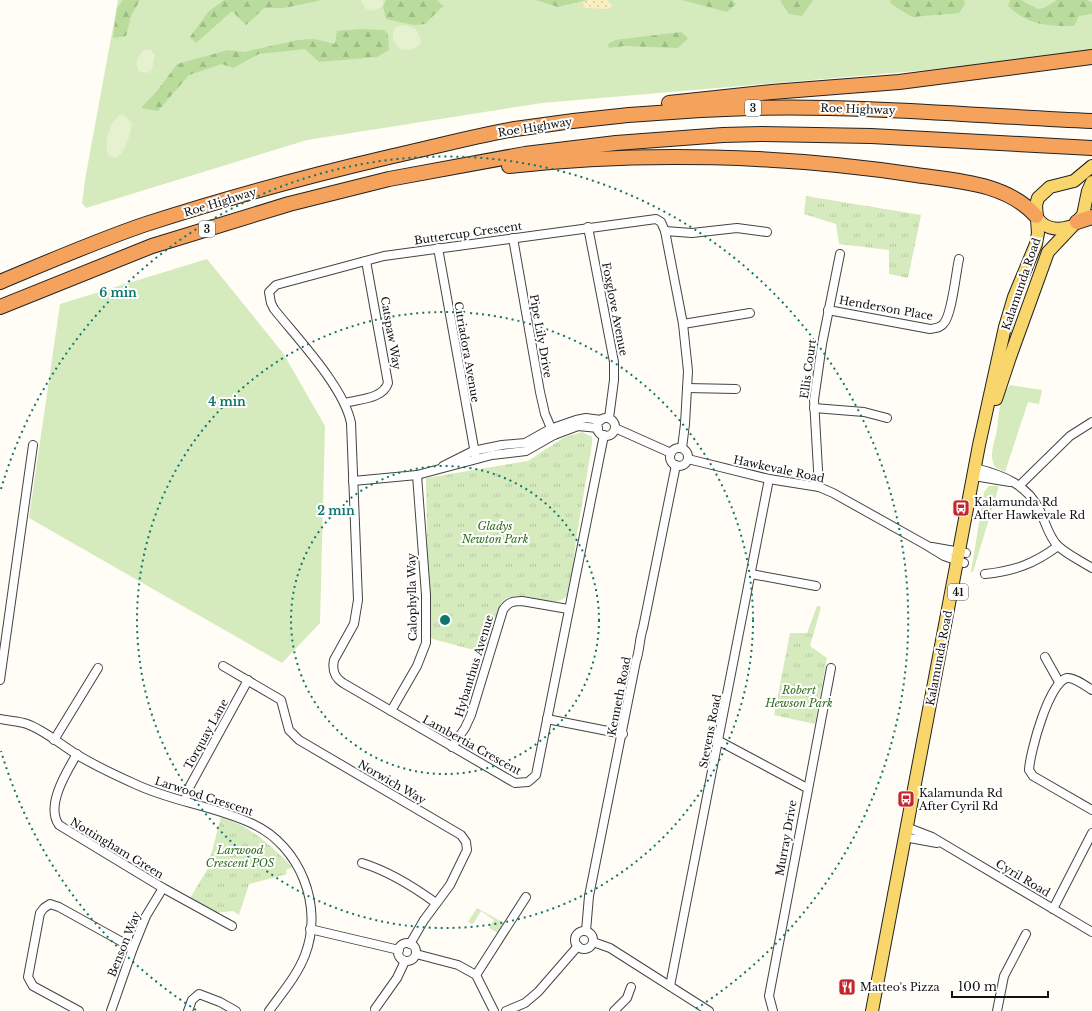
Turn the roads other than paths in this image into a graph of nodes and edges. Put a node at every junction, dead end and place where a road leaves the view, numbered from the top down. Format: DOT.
graph roads {
  1 [pos="1092,57"];
  2 [pos="1092,121"];
  3 [pos="512,130"];
  4 [pos="1092,148"];
  5 [pos="1092,166"];
  6 [pos="1092,182"];
  7 [pos="253,215"];
  8 [pos="1036,216"];
  9 [pos="1092,217"];
  10 [pos="1073,225"];
  11 [pos="588,227"];
  12 [pos="665,231"];
  13 [pos="767,232"];
  14 [pos="513,238"];
  15 [pos="438,248"];
  16 [pos="840,254"];
  17 [pos="959,259"];
  18 [pos="366,261"];
  19 [pos="0,282"];
  20 [pos="0,307"];
  21 [pos="828,310"];
  22 [pos="750,313"];
  23 [pos="684,324"];
  24 [pos="688,388"];
  25 [pos="736,389"];
  26 [pos="345,403"];
  27 [pos="814,408"];
  28 [pos="887,418"];
  29 [pos="602,422"];
  30 [pos="1092,422"];
  31 [pos="615,428"];
  32 [pos="552,432"];
  33 [pos="604,435"];
  34 [pos="33,445"];
  35 [pos="682,448"];
  36 [pos="671,453"];
  37 [pos="475,455"];
  38 [pos="688,459"];
  39 [pos="676,465"];
  40 [pos="978,473"];
  41 [pos="417,475"];
  42 [pos="769,479"];
  43 [pos="353,482"];
  44 [pos="1020,485"];
  45 [pos="819,487"];
  46 [pos="1058,546"];
  47 [pos="961,557"];
  48 [pos="1092,568"];
  49 [pos="750,574"];
  50 [pos="985,574"];
  51 [pos="816,586"];
  52 [pos="568,609"];
  53 [pos="1045,657"];
  54 [pos="223,666"];
  55 [pos="98,668"];
  56 [pos="831,668"];
  57 [pos="0,680"];
  58 [pos="248,680"];
  59 [pos="1059,682"];
  60 [pos="1092,690"];
  61 [pos="391,711"];
  62 [pos="0,719"];
  63 [pos="547,719"];
  64 [pos="623,734"];
  65 [pos="54,740"];
  66 [pos="719,741"];
  67 [pos="452,747"];
  68 [pos="77,754"];
  69 [pos="807,788"];
  70 [pos="185,800"];
  71 [pos="1092,810"];
  72 [pos="909,833"];
  73 [pos="1092,833"];
  74 [pos="362,864"];
  75 [pos="163,888"];
  76 [pos="526,897"];
  77 [pos="436,903"];
  78 [pos="1053,909"];
  79 [pos="232,926"];
  80 [pos="310,929"];
  81 [pos="586,931"];
  82 [pos="1092,932"];
  83 [pos="1026,934"];
  84 [pos="593,942"];
  85 [pos="410,944"];
  86 [pos="578,946"];
  87 [pos="133,948"];
  88 [pos="399,950"];
  89 [pos="416,954"];
  90 [pos="405,961"];
  91 [pos="476,975"];
  92 [pos="670,986"];
  93 [pos="631,987"];
  94 [pos="277,1001"];
  95 [pos="375,1009"];
  96 [pos="79,1011"];
  97 [pos="111,1011"];
  98 [pos="188,1011"];
  99 [pos="236,1011"];
  100 [pos="269,1011"];
  101 [pos="275,1011"];
  102 [pos="494,1011"];
  103 [pos="506,1011"];
  104 [pos="614,1011"];
  105 [pos="709,1011"];
  106 [pos="772,1011"];
  107 [pos="872,1011"];
  108 [pos="878,1011"];
  109 [pos="997,1011"];
  1 -- 3 [label="highway"];
  2 -- 3 [label="highway, Roe Highway / 3"];
  3 -- 19 [label="highway, Roe Highway / 3"];
  4 -- 7 [label="highway, Roe Highway / 3"];
  5 -- 8 [label="main road, Kalamunda Road / 41"];
  6 -- 10 [label="main road, Kalamunda Road / 41"];
  7 -- 8 [label="highway"];
  7 -- 20 [label="highway, Roe Highway / 3"];
  8 -- 10 [label="main road, Kalamunda Road"];
  8 -- 40 [label="main road, Kalamunda Road / 41"];
  9 -- 10 [label="highway"];
  10 -- 40 [label="main road, Kalamunda Road / 41"];
  11 -- 12 [label="street, Buttercup Crescent"];
  11 -- 14 [label="street, Buttercup Crescent"];
  11 -- 29 [label="street, Foxglove Avenue"];
  12 -- 13 [label="street"];
  12 -- 23 [label="street"];
  14 -- 15 [label="street, Buttercup Crescent"];
  14 -- 32 [label="street, Pipe Lily Drive"];
  15 -- 18 [label="street, Buttercup Crescent"];
  15 -- 37 [label="street, Citriadora Avenue"];
  16 -- 21 [label="street, Ellis Court"];
  17 -- 21 [label="street, Henderson Place"];
  18 -- 26 [label="street, Catspaw Way"];
  18 -- 26 [label="street, Buttercup Crescent"];
  21 -- 27 [label="street, Ellis Court"];
  22 -- 23 [label="street"];
  23 -- 24 [label="street"];
  24 -- 25 [label="street"];
  24 -- 35 [label="street"];
  26 -- 43 [label="street, Buttercup Crescent"];
  27 -- 28 [label="street"];
  27 -- 45 [label="street, Ellis Court"];
  29 -- 31 [label="street"];
  29 -- 32 [label="street"];
  29 -- 33 [label="street"];
  30 -- 44 [label="street"];
  31 -- 33 [label="street"];
  31 -- 36 [label="street"];
  32 -- 37 [label="street"];
  33 -- 52 [label="street, Lambertia Crescent"];
  34 -- 57 [label="street"];
  35 -- 36 [label="street"];
  35 -- 38 [label="street"];
  36 -- 39 [label="street"];
  37 -- 41 [label="street"];
  38 -- 39 [label="street"];
  38 -- 42 [label="street, Hawkevale Road"];
  39 -- 64 [label="street, Kenneth Road"];
  40 -- 44 [label="street"];
  40 -- 47 [label="main road, Kalamunda Road / 41"];
  41 -- 43 [label="street"];
  41 -- 61 [label="street, Calophylla Way"];
  42 -- 45 [label="street, Hawkevale Road"];
  42 -- 49 [label="street, Stevens Road"];
  43 -- 61 [label="street, Lambertia Crescent"];
  44 -- 46 [label="street"];
  45 -- 47 [label="street, Hawkevale Road"];
  46 -- 48 [label="street"];
  46 -- 50 [label="street"];
  47 -- 72 [label="main road, Kalamunda Road / 41"];
  49 -- 51 [label="street"];
  49 -- 66 [label="street, Stevens Road"];
  52 -- 63 [label="street, Lambertia Crescent"];
  52 -- 67 [label="street, Hybanthus Avenue"];
  53 -- 59 [label="street"];
  54 -- 58 [label="street, Norwich Way"];
  55 -- 65 [label="street"];
  56 -- 69 [label="street, Murray Drive"];
  58 -- 70 [label="street, Torquay Lane"];
  58 -- 77 [label="street, Norwich Way"];
  59 -- 60 [label="street"];
  59 -- 71 [label="street"];
  61 -- 67 [label="street, Lambertia Crescent"];
  62 -- 65 [label="street, Larwood Crescent"];
  63 -- 64 [label="street"];
  63 -- 67 [label="street, Lambertia Crescent"];
  64 -- 81 [label="street, Kenneth Road"];
  65 -- 68 [label="street, Larwood Crescent"];
  66 -- 69 [label="street"];
  66 -- 92 [label="street, Stevens Road"];
  68 -- 70 [label="street, Larwood Crescent"];
  68 -- 75 [label="street, Nottingham Green"];
  69 -- 106 [label="street, Murray Drive"];
  70 -- 80 [label="street, Larwood Crescent"];
  72 -- 78 [label="street, Cyril Road"];
  72 -- 107 [label="main road, Kalamunda Road / 41"];
  72 -- 108 [label="main road, Kalamunda Road / 41"];
  73 -- 78 [label="street"];
  74 -- 77 [label="street"];
  75 -- 79 [label="street, Nottingham Green"];
  75 -- 87 [label="street, Benson Way"];
  76 -- 91 [label="street"];
  77 -- 85 [label="street, Norwich Way"];
  78 -- 82 [label="street, Cyril Road"];
  80 -- 88 [label="street"];
  80 -- 94 [label="street, Larwood Crescent"];
  81 -- 84 [label="street"];
  81 -- 86 [label="street"];
  83 -- 109 [label="street"];
  84 -- 86 [label="street"];
  84 -- 92 [label="street"];
  85 -- 88 [label="street"];
  85 -- 89 [label="street"];
  86 -- 103 [label="street"];
  87 -- 96 [label="street"];
  87 -- 97 [label="street, Benson Way"];
  88 -- 90 [label="street"];
  89 -- 90 [label="street"];
  89 -- 91 [label="street"];
  90 -- 95 [label="street"];
  91 -- 102 [label="street"];
  92 -- 105 [label="street"];
  93 -- 104 [label="street"];
  94 -- 100 [label="street"];
  94 -- 101 [label="street"];
  98 -- 99 [label="street"];
}
